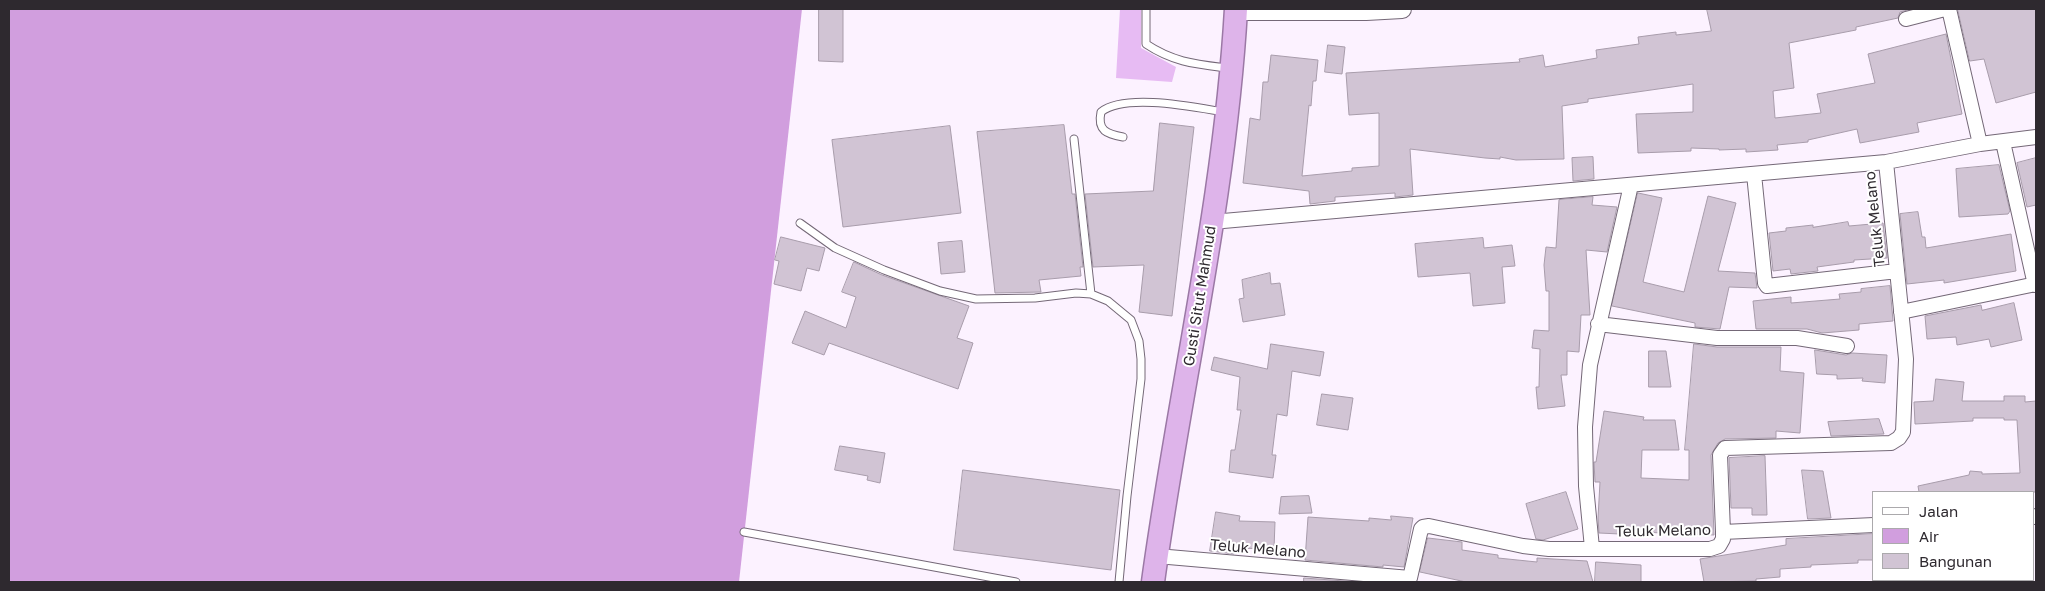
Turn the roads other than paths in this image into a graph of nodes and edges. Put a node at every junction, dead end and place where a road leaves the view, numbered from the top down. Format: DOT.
graph roads {
  1 [pos="1146,9"];
  2 [pos="1402,9"];
  3 [pos="1947,9"];
  4 [pos="1236,10"];
  5 [pos="1906,19"];
  6 [pos="1233,69"];
  7 [pos="1226,113"];
  8 [pos="1123,137"];
  9 [pos="2036,137"];
  10 [pos="1074,139"];
  11 [pos="2003,142"];
  12 [pos="1980,144"];
  13 [pos="1886,162"];
  14 [pos="1754,174"];
  15 [pos="1631,185"];
  16 [pos="1212,222"];
  17 [pos="800,223"];
  18 [pos="1897,271"];
  19 [pos="2036,284"];
  20 [pos="1091,294"];
  21 [pos="1901,312"];
  22 [pos="1598,324"];
  23 [pos="1847,346"];
  24 [pos="1872,525"];
  25 [pos="744,532"];
  26 [pos="1723,532"];
  27 [pos="1592,548"];
  28 [pos="1157,556"];
  29 [pos="1410,580"];
  30 [pos="1016,582"];
  31 [pos="1120,582"];
  32 [pos="1153,582"];
  1 -- 6 [label="lane"];
  2 -- 4 [label="street"];
  3 -- 5 [label="street"];
  3 -- 12 [label="street"];
  4 -- 6 [label="highway, Gusti Situt Mahmud"];
  6 -- 7 [label="highway, Gusti Situt Mahmud"];
  7 -- 8 [label="lane"];
  7 -- 16 [label="highway, Gusti Situt Mahmud"];
  9 -- 11 [label="street"];
  10 -- 20 [label="lane"];
  11 -- 12 [label="street"];
  11 -- 19 [label="street"];
  12 -- 13 [label="street"];
  13 -- 14 [label="street"];
  13 -- 18 [label="street, Teluk Melano"];
  14 -- 15 [label="street"];
  14 -- 18 [label="street"];
  15 -- 16 [label="street"];
  15 -- 22 [label="street"];
  16 -- 28 [label="highway, Gusti Situt Mahmud"];
  17 -- 20 [label="lane"];
  18 -- 21 [label="street, Teluk Melano"];
  19 -- 21 [label="street"];
  20 -- 31 [label="lane"];
  21 -- 26 [label="street, Teluk Melano"];
  22 -- 23 [label="street"];
  22 -- 27 [label="street"];
  24 -- 26 [label="street"];
  25 -- 30 [label="lane"];
  26 -- 27 [label="street, Teluk Melano"];
  27 -- 29 [label="street, Teluk Melano"];
  28 -- 29 [label="street, Teluk Melano"];
  28 -- 32 [label="highway, Gusti Situt Mahmud"];
}
